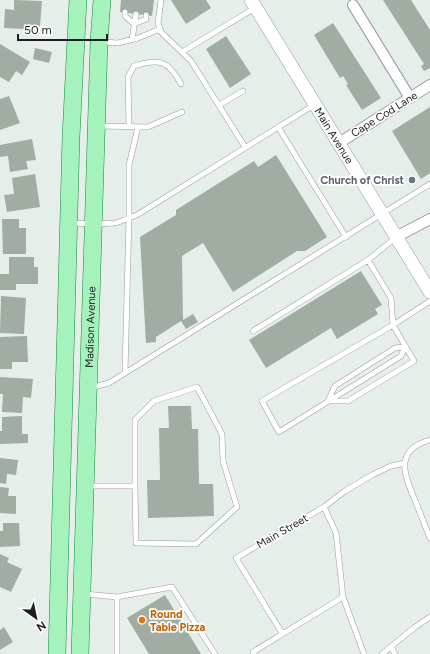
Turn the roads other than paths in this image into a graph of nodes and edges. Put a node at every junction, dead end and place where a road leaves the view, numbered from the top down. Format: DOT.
graph roads {
  1 [pos="78,0"];
  2 [pos="102,0"];
  3 [pos="161,0"];
  4 [pos="253,4"];
  5 [pos="353,5"];
  6 [pos="125,12"];
  7 [pos="136,14"];
  8 [pos="146,15"];
  9 [pos="134,24"];
  10 [pos="160,29"];
  11 [pos="132,40"];
  12 [pos="99,42"];
  13 [pos="182,52"];
  14 [pos="181,84"];
  15 [pos="430,85"];
  16 [pos="243,91"];
  17 [pos="410,98"];
  18 [pos="219,105"];
  19 [pos="315,105"];
  20 [pos="182,112"];
  21 [pos="96,126"];
  22 [pos="129,126"];
  23 [pos="138,126"];
  24 [pos="278,127"];
  25 [pos="338,143"];
  26 [pos="245,147"];
  27 [pos="430,184"];
  28 [pos="383,215"];
  29 [pos="129,218"];
  30 [pos="430,219"];
  31 [pos="69,222"];
  32 [pos="93,224"];
  33 [pos="346,237"];
  34 [pos="396,237"];
  35 [pos="368,260"];
  36 [pos="430,292"];
  37 [pos="430,301"];
  38 [pos="393,325"];
  39 [pos="253,331"];
  40 [pos="405,347"];
  41 [pos="125,373"];
  42 [pos="88,389"];
  43 [pos="328,401"];
  44 [pos="430,440"];
  45 [pos="405,463"];
  46 [pos="85,486"];
  47 [pos="135,486"];
  48 [pos="324,507"];
  49 [pos="430,538"];
  50 [pos="83,594"];
  51 [pos="117,597"];
  52 [pos="343,597"];
  53 [pos="430,617"];
  54 [pos="282,633"];
  55 [pos="391,647"];
  56 [pos="119,652"];
  57 [pos="57,654"];
  58 [pos="80,654"];
  59 [pos="215,654"];
  60 [pos="254,654"];
  61 [pos="364,654"];
  62 [pos="382,654"];
  63 [pos="395,654"];
  1 -- 31 [label="main road, Madison Avenue"];
  2 -- 12 [label="main road, Madison Avenue"];
  3 -- 10 [label="lane"];
  4 -- 13 [label="lane"];
  4 -- 19 [label="street, Main Avenue"];
  5 -- 17 [label="street"];
  6 -- 9 [label="lane"];
  7 -- 9 [label="lane"];
  8 -- 9 [label="lane"];
  9 -- 11 [label="lane"];
  10 -- 11 [label="lane"];
  10 -- 13 [label="lane"];
  11 -- 12 [label="lane"];
  12 -- 21 [label="main road, Madison Avenue"];
  13 -- 18 [label="lane"];
  14 -- 22 [label="lane"];
  15 -- 17 [label="street, Cape Cod Lane"];
  16 -- 18 [label="lane"];
  17 -- 25 [label="street, Cape Cod Lane"];
  18 -- 26 [label="lane"];
  19 -- 24 [label="lane"];
  19 -- 25 [label="street, Main Avenue"];
  20 -- 23 [label="lane"];
  21 -- 22 [label="lane"];
  21 -- 32 [label="main road, Madison Avenue"];
  22 -- 23 [label="lane"];
  23 -- 29 [label="lane"];
  24 -- 26 [label="lane"];
  24 -- 33 [label="lane"];
  25 -- 28 [label="street, Main Avenue"];
  26 -- 29 [label="lane"];
  27 -- 28 [label="lane"];
  28 -- 33 [label="lane"];
  28 -- 34 [label="street, Main Avenue"];
  29 -- 32 [label="lane"];
  29 -- 41 [label="lane"];
  30 -- 34 [label="street"];
  31 -- 32 [label="lane"];
  31 -- 57 [label="main road, Madison Avenue"];
  32 -- 42 [label="main road, Madison Avenue"];
  33 -- 41 [label="lane"];
  34 -- 35 [label="lane"];
  34 -- 36 [label="street, Main Avenue"];
  35 -- 38 [label="lane"];
  35 -- 39 [label="lane"];
  37 -- 38 [label="lane"];
  38 -- 40 [label="lane"];
  38 -- 43 [label="lane"];
  40 -- 43 [label="lane"];
  40 -- 43 [label="lane"];
  40 -- 43 [label="lane"];
  41 -- 42 [label="lane"];
  42 -- 46 [label="main road, Madison Avenue"];
  44 -- 45 [label="lane"];
  45 -- 48 [label="lane"];
  45 -- 49 [label="lane"];
  46 -- 47 [label="lane"];
  46 -- 50 [label="main road, Madison Avenue"];
  47 -- 47 [label="lane"];
  48 -- 52 [label="lane"];
  48 -- 54 [label="lane, Main Street"];
  50 -- 51 [label="lane"];
  50 -- 58 [label="main road, Madison Avenue"];
  51 -- 56 [label="lane"];
  51 -- 59 [label="lane"];
  52 -- 54 [label="lane"];
  52 -- 61 [label="lane"];
  53 -- 55 [label="lane"];
  54 -- 60 [label="lane"];
  55 -- 62 [label="lane"];
  55 -- 63 [label="lane"];
}
